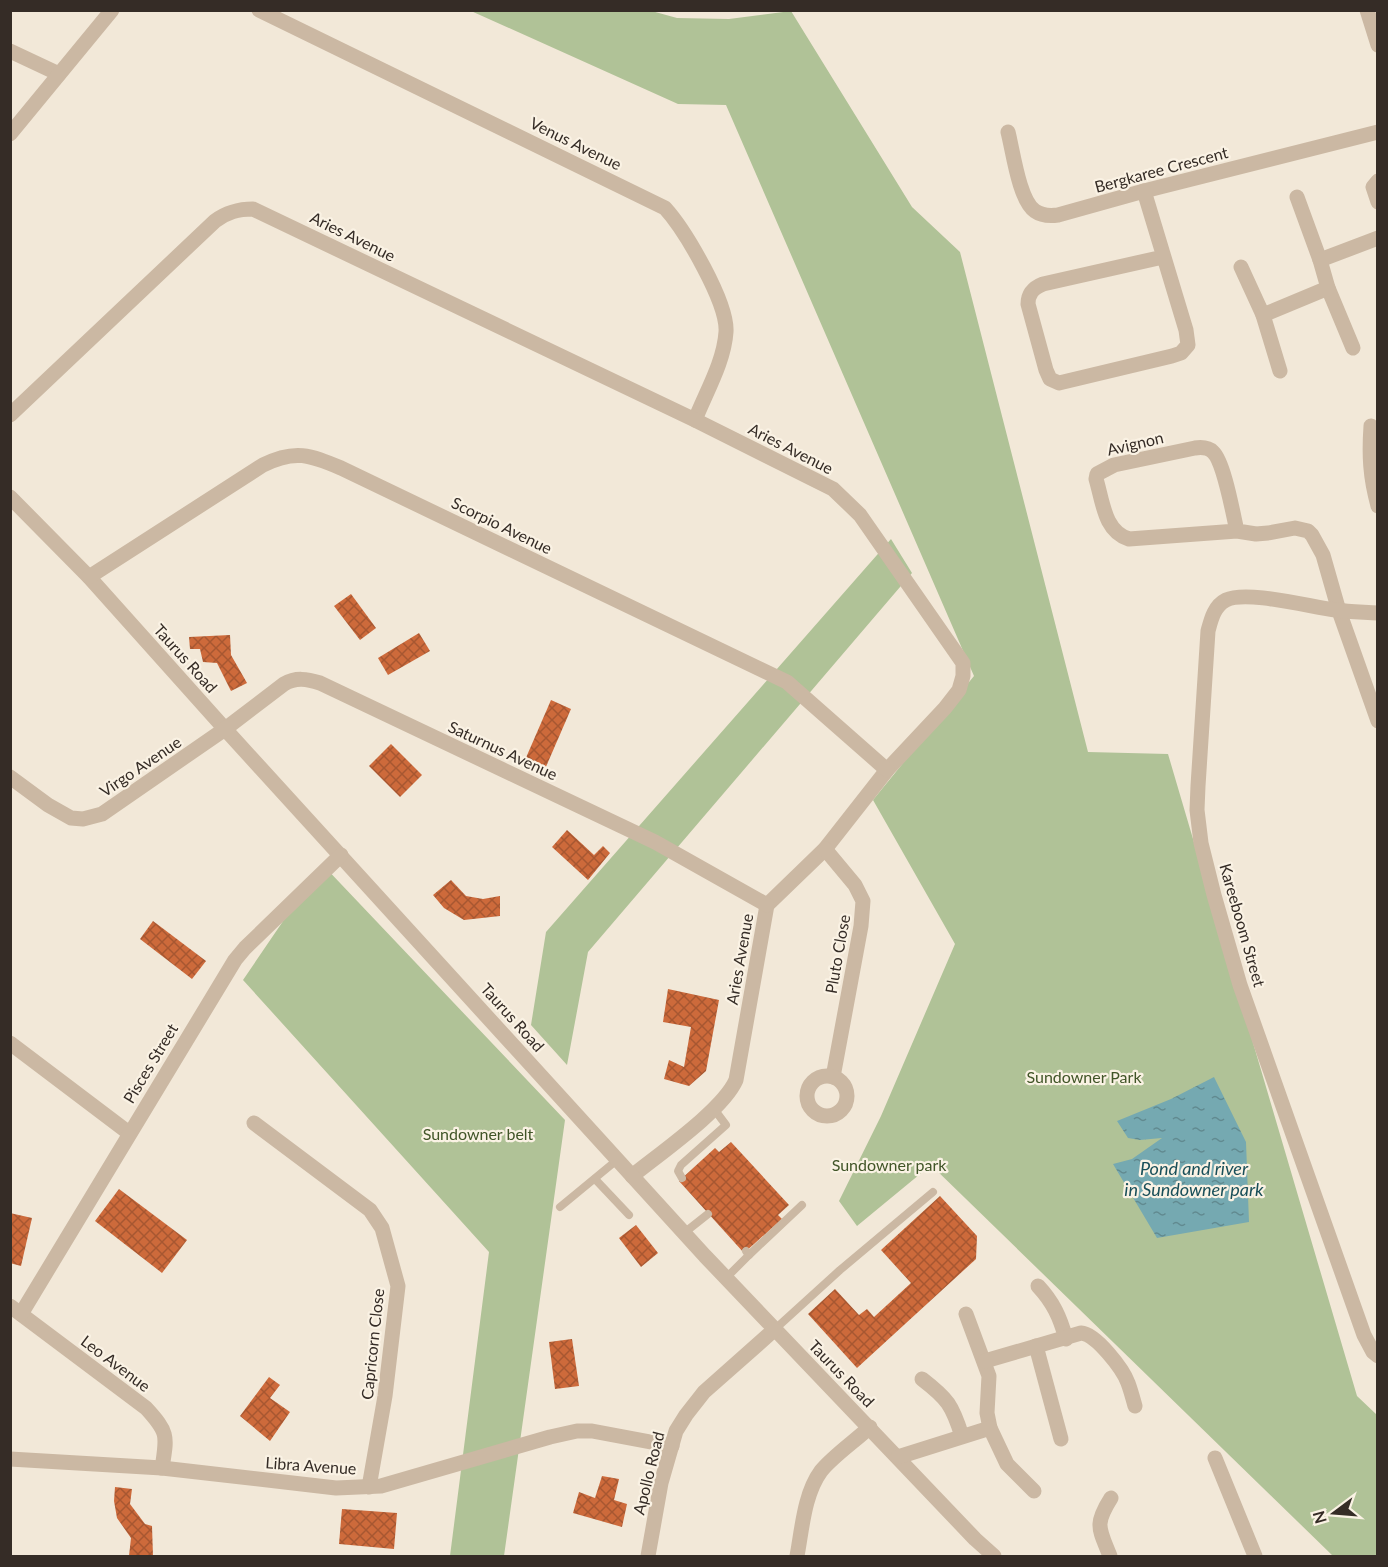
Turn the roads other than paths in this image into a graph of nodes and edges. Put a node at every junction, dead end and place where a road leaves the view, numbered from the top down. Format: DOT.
graph roads {
  1 [pos="112,10"];
  2 [pos="260,10"];
  3 [pos="1367,10"];
  4 [pos="1377,45"];
  5 [pos="10,51"];
  6 [pos="59,74"];
  7 [pos="1008,132"];
  8 [pos="1377,132"];
  9 [pos="10,134"];
  10 [pos="1377,181"];
  11 [pos="1144,191"];
  12 [pos="1297,197"];
  13 [pos="1377,201"];
  14 [pos="1377,238"];
  15 [pos="1163,257"];
  16 [pos="1320,260"];
  17 [pos="1241,267"];
  18 [pos="1328,288"];
  19 [pos="1263,315"];
  20 [pos="1353,348"];
  21 [pos="1280,371"];
  22 [pos="10,415"];
  23 [pos="695,420"];
  24 [pos="1371,426"];
  25 [pos="1375,482"];
  26 [pos="10,497"];
  27 [pos="1377,506"];
  28 [pos="1237,531"];
  29 [pos="89,577"];
  30 [pos="1339,611"];
  31 [pos="1377,613"];
  32 [pos="1377,721"];
  33 [pos="225,729"];
  34 [pos="887,770"];
  35 [pos="10,777"];
  36 [pos="825,849"];
  37 [pos="341,855"];
  38 [pos="767,905"];
  39 [pos="10,1043"];
  40 [pos="833,1077"];
  41 [pos="714,1109"];
  42 [pos="254,1123"];
  43 [pos="129,1133"];
  44 [pos="617,1160"];
  45 [pos="632,1176"];
  46 [pos="682,1178"];
  47 [pos="595,1179"];
  48 [pos="933,1192"];
  49 [pos="801,1205"];
  50 [pos="560,1207"];
  51 [pos="708,1214"];
  52 [pos="629,1215"];
  53 [pos="684,1233"];
  54 [pos="726,1278"];
  55 [pos="1038,1286"];
  56 [pos="16,1310"];
  57 [pos="966,1314"];
  58 [pos="774,1330"];
  59 [pos="1066,1339"];
  60 [pos="1036,1346"];
  61 [pos="1377,1356"];
  62 [pos="985,1361"];
  63 [pos="922,1378"];
  64 [pos="1135,1406"];
  65 [pos="870,1427"];
  66 [pos="990,1428"];
  67 [pos="962,1436"];
  68 [pos="1061,1439"];
  69 [pos="672,1446"];
  70 [pos="898,1457"];
  71 [pos="1215,1458"];
  72 [pos="10,1459"];
  73 [pos="162,1468"];
  74 [pos="369,1487"];
  75 [pos="1034,1491"];
  76 [pos="1111,1498"];
  77 [pos="648,1557"];
  78 [pos="797,1557"];
  79 [pos="994,1557"];
  80 [pos="1110,1557"];
  81 [pos="1255,1557"];
  1 -- 6 [label="street"];
  2 -- 23 [label="street, Venus Avenue"];
  3 -- 4 [label="street"];
  5 -- 6 [label="street"];
  6 -- 9 [label="street"];
  7 -- 11 [label="street, Bergkaree Crescent"];
  8 -- 11 [label="street, Bergkaree Crescent"];
  10 -- 13 [label="street"];
  11 -- 15 [label="street"];
  12 -- 16 [label="street"];
  14 -- 16 [label="street"];
  15 -- 15 [label="street"];
  16 -- 18 [label="street"];
  17 -- 19 [label="street"];
  18 -- 19 [label="street"];
  18 -- 20 [label="street"];
  19 -- 21 [label="street"];
  22 -- 23 [label="street, Aries Avenue"];
  23 -- 34 [label="street, Aries Avenue"];
  24 -- 25 [label="street"];
  25 -- 27 [label="street"];
  26 -- 29 [label="street, Taurus Road"];
  28 -- 28 [label="street, Avignon"];
  28 -- 30 [label="street, Avignon"];
  29 -- 33 [label="street, Taurus Road"];
  29 -- 34 [label="street, Scorpio Avenue"];
  30 -- 31 [label="street, Kareeboom Street"];
  30 -- 32 [label="street"];
  30 -- 61 [label="street, Kareeboom Street"];
  33 -- 35 [label="street, Virgo Avenue"];
  33 -- 37 [label="street, Taurus Road"];
  33 -- 38 [label="street, Saturnus Avenue"];
  34 -- 36 [label="street, Aries Avenue"];
  36 -- 38 [label="street, Aries Avenue"];
  36 -- 40 [label="street, Pluto Close"];
  37 -- 43 [label="street, Pisces Street"];
  37 -- 44 [label="street, Taurus Road"];
  38 -- 41 [label="street, Aries Avenue"];
  39 -- 43 [label="street"];
  41 -- 45 [label="street, Aries Avenue"];
  41 -- 46 [label="lane"];
  42 -- 74 [label="street, Capricorn Close"];
  43 -- 56 [label="street, Pisces Street"];
  44 -- 45 [label="street, Taurus Road"];
  44 -- 47 [label="lane"];
  45 -- 53 [label="street, Taurus Road"];
  47 -- 50 [label="lane"];
  47 -- 52 [label="lane"];
  48 -- 58 [label="lane"];
  49 -- 54 [label="lane"];
  51 -- 53 [label="lane"];
  53 -- 54 [label="street, Taurus Road"];
  54 -- 58 [label="street, Taurus Road"];
  55 -- 59 [label="street"];
  56 -- 73 [label="street, Leo Avenue"];
  57 -- 62 [label="street"];
  58 -- 65 [label="street, Taurus Road"];
  58 -- 69 [label="street, Apollo Road"];
  59 -- 60 [label="street"];
  59 -- 64 [label="street"];
  60 -- 62 [label="street"];
  60 -- 68 [label="street"];
  62 -- 66 [label="street"];
  63 -- 67 [label="street"];
  65 -- 70 [label="street, Taurus Road"];
  65 -- 78 [label="street"];
  66 -- 67 [label="street"];
  66 -- 75 [label="street"];
  67 -- 70 [label="street"];
  69 -- 74 [label="street, Libra Avenue"];
  69 -- 77 [label="street, Apollo Road"];
  70 -- 79 [label="street, Taurus Road"];
  71 -- 81 [label="street"];
  72 -- 73 [label="street, Libra Avenue"];
  73 -- 74 [label="street, Libra Avenue"];
  76 -- 80 [label="street"];
}
